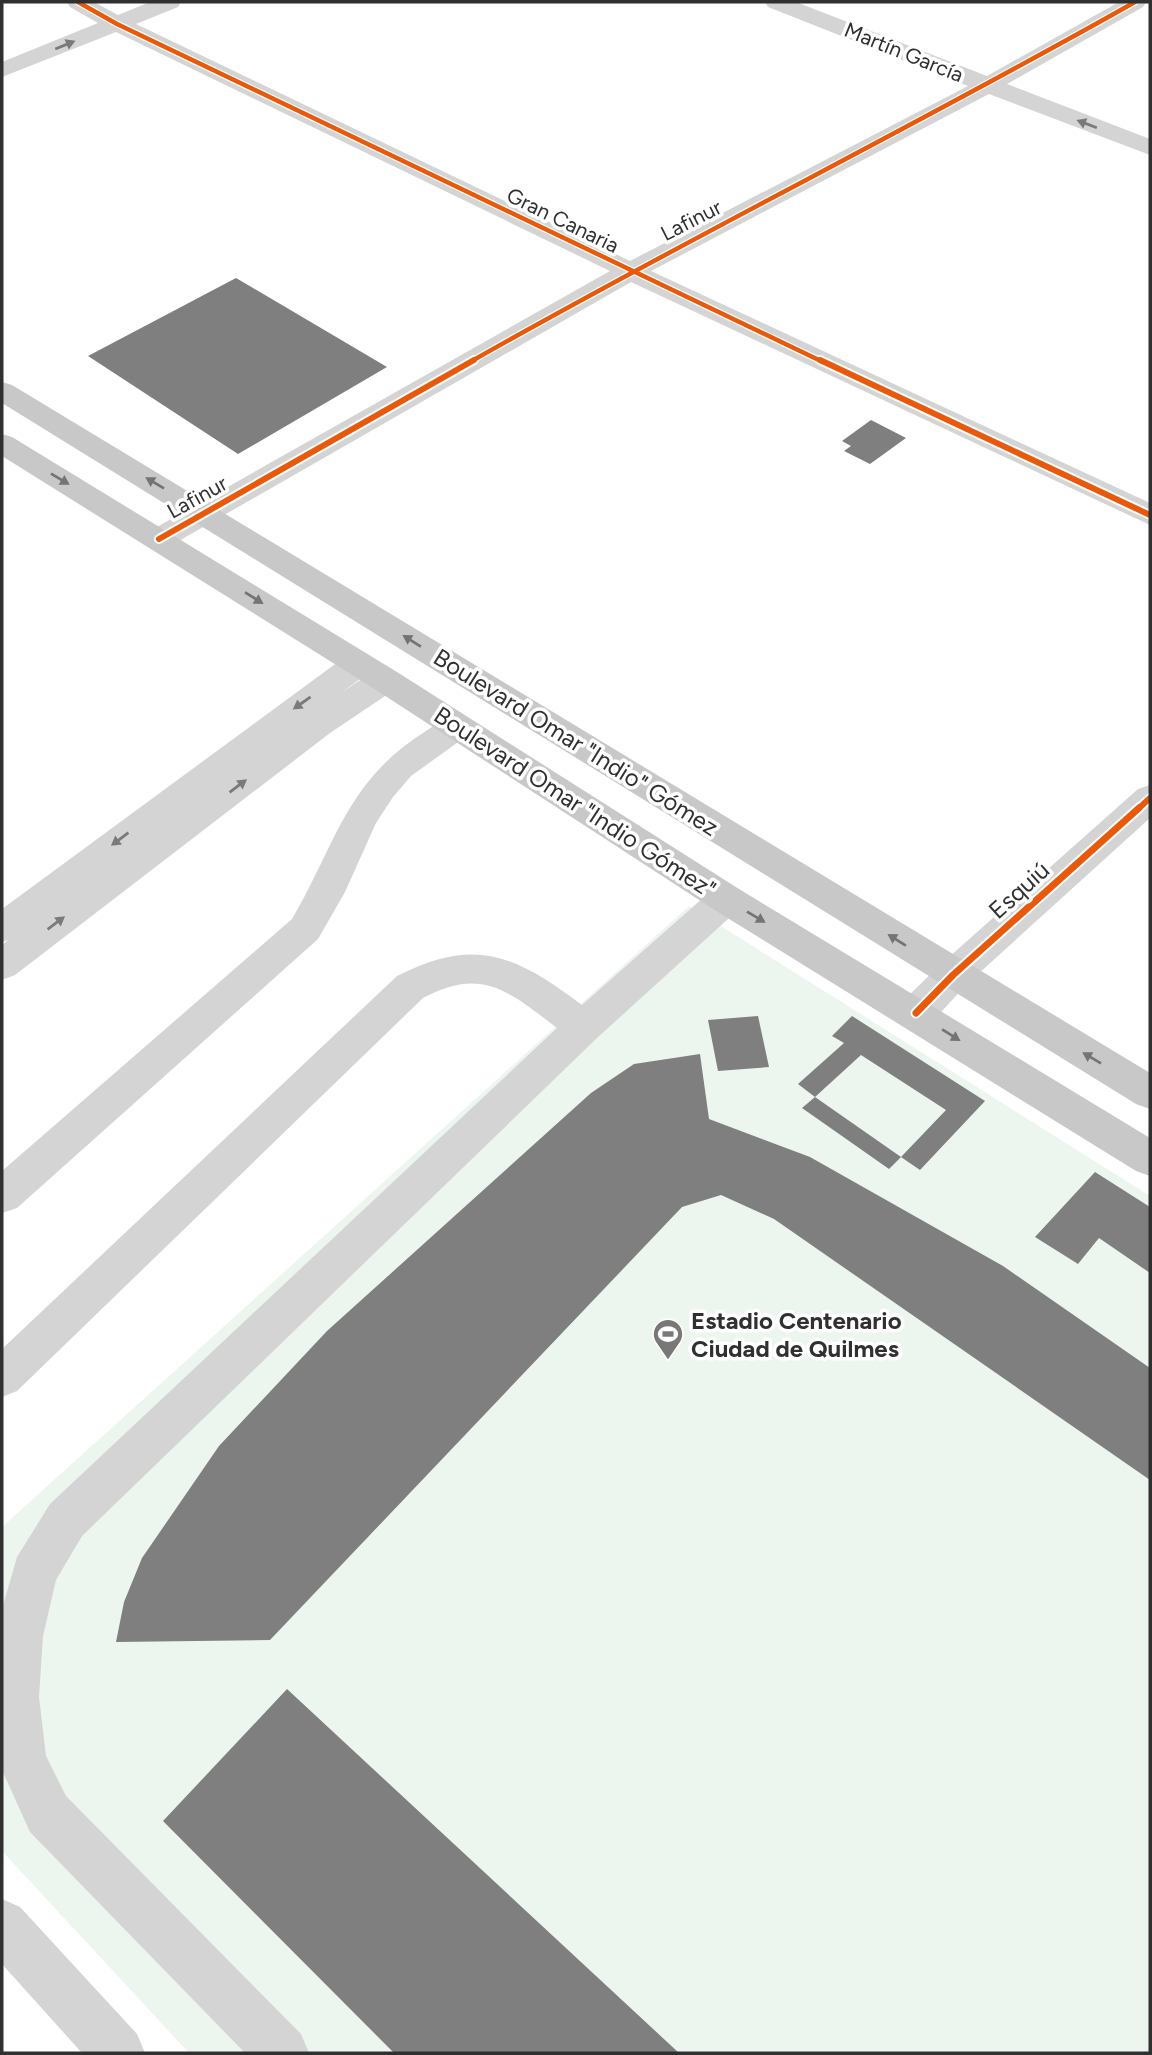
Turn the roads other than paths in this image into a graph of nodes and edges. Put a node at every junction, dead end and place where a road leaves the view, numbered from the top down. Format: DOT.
graph roads {
  1 [pos="78,2"];
  2 [pos="170,2"];
  3 [pos="776,2"];
  4 [pos="1135,2"];
  5 [pos="117,24"];
  6 [pos="2,70"];
  7 [pos="988,85"];
  8 [pos="1150,148"];
  9 [pos="630,271"];
  10 [pos="2,391"];
  11 [pos="2,443"];
  12 [pos="205,513"];
  13 [pos="1150,515"];
  14 [pos="159,539"];
  15 [pos="371,672"];
  16 [pos="456,727"];
  17 [pos="1150,798"];
  18 [pos="726,899"];
  19 [pos="2,928"];
  20 [pos="2,965"];
  21 [pos="953,975"];
  22 [pos="916,1013"];
  23 [pos="583,1027"];
  24 [pos="1150,1093"];
  25 [pos="1150,1159"];
  26 [pos="2,1196"];
  27 [pos="2,1377"];
  28 [pos="2,1925"];
  29 [pos="118,2053"];
  30 [pos="282,2053"];
  1 -- 5 [label="street, Gran Canaria"];
  2 -- 5 [label="street"];
  3 -- 7 [label="street, Martín García"];
  4 -- 7 [label="street, Lafinur"];
  6 -- 5 [label="street, one-way"];
  5 -- 9 [label="street, Gran Canaria"];
  8 -- 7 [label="street, Martín García, one-way"];
  7 -- 9 [label="street, Lafinur"];
  9 -- 12 [label="street, Lafinur"];
  9 -- 13 [label="street, Gran Canaria"];
  12 -- 10 [label="main road, Boulevard Omar \"Indio\" Gómez, one-way"];
  11 -- 14 [label="main road, Boulevard Omar \"Indio Gómez\", one-way"];
  12 -- 14 [label="street, Lafinur"];
  21 -- 12 [label="main road, Boulevard Omar \"Indio\" Gómez, one-way"];
  14 -- 15 [label="main road, Boulevard Omar \"Indio Gómez\", one-way"];
  15 -- 16 [label="main road, Boulevard Omar \"Indio Gómez\""];
  15 -- 19 [label="street, one-way"];
  20 -- 15 [label="street, one-way"];
  16 -- 18 [label="main road, Boulevard Omar \"Indio Gómez\""];
  16 -- 26 [label="street"];
  17 -- 21 [label="street, Esquiú"];
  18 -- 22 [label="main road, Boulevard Omar \"Indio Gómez\", one-way"];
  18 -- 23 [label="street"];
  21 -- 22 [label="street, Esquiú"];
  24 -- 21 [label="main road, Boulevard Omar \"Indio\" Gómez, one-way"];
  22 -- 25 [label="main road, Boulevard Omar \"Indio Gómez\", one-way"];
  23 -- 27 [label="street"];
  23 -- 30 [label="street"];
  28 -- 29 [label="street"];
}
